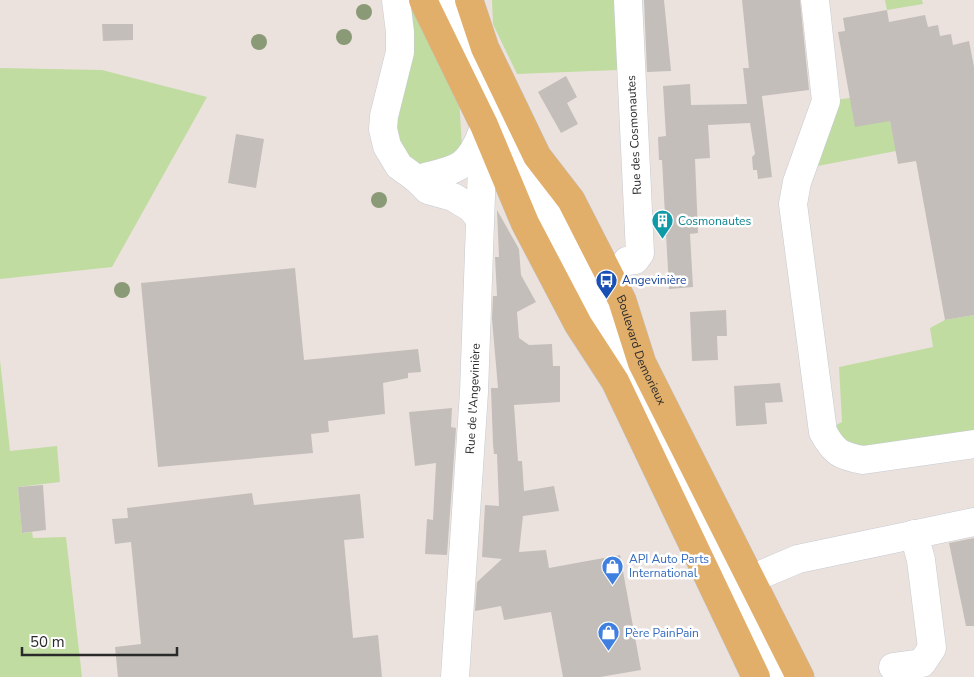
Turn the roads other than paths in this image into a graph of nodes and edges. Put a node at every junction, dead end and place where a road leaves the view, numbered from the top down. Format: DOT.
graph roads {
  1 [pos="396,0"];
  2 [pos="423,0"];
  3 [pos="445,0"];
  4 [pos="468,0"];
  5 [pos="628,0"];
  6 [pos="815,0"];
  7 [pos="484,125"];
  8 [pos="475,150"];
  9 [pos="417,179"];
  10 [pos="479,218"];
  11 [pos="627,261"];
  12 [pos="974,444"];
  13 [pos="974,522"];
  14 [pos="914,534"];
  15 [pos="751,579"];
  16 [pos="893,667"];
  17 [pos="455,677"];
  18 [pos="756,677"];
  19 [pos="776,677"];
  20 [pos="800,677"];
  1 -- 9 [label="street"];
  2 -- 7 [label="main road"];
  3 -- 19 [label="street"];
  4 -- 15 [label="main road, Boulevard Demorieux"];
  5 -- 11 [label="street, Rue des Cosmonautes"];
  6 -- 12 [label="street"];
  7 -- 8 [label="street"];
  7 -- 18 [label="main road"];
  8 -- 9 [label="street"];
  8 -- 10 [label="street, Rue de l'Angevinière"];
  9 -- 10 [label="street"];
  10 -- 17 [label="street, Rue de l'Angevinière"];
  13 -- 14 [label="street"];
  14 -- 15 [label="street"];
  14 -- 16 [label="street"];
  15 -- 20 [label="main road, Boulevard Demorieux"];
}
